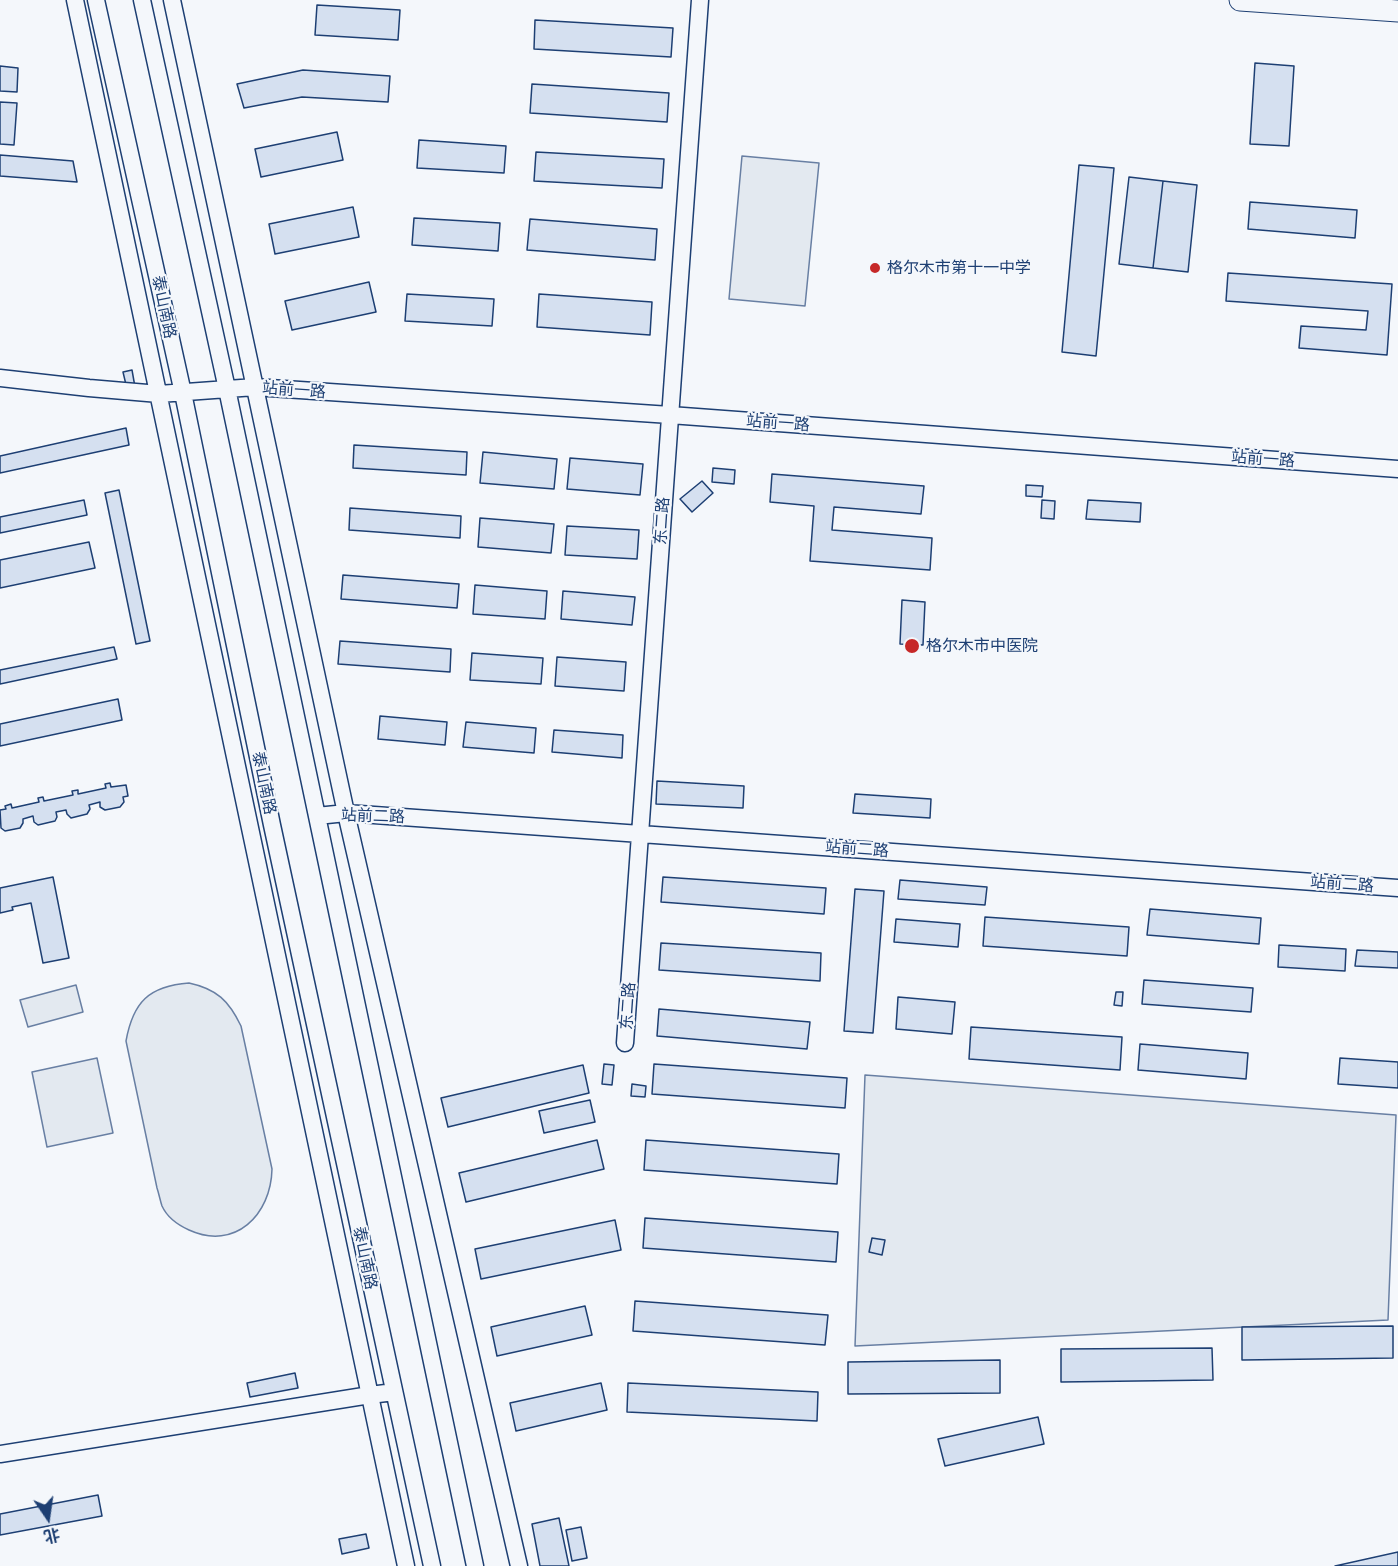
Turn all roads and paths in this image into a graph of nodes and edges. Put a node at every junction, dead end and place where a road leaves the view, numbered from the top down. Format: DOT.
graph roads {
  1 [pos="75,0"];
  2 [pos="96,0"];
  3 [pos="142,0"];
  4 [pos="172,0"];
  5 [pos="700,0"];
  6 [pos="1240,0"];
  7 [pos="1398,11"];
  8 [pos="0,378"];
  9 [pos="255,387"];
  10 [pos="227,389"];
  11 [pos="183,393"];
  12 [pos="159,394"];
  13 [pos="670,415"];
  14 [pos="1398,470"];
  15 [pos="346,813"];
  16 [pos="317,816"];
  17 [pos="640,834"];
  18 [pos="1398,888"];
  19 [pos="625,1043"];
  20 [pos="394,1392"];
  21 [pos="370,1395"];
  22 [pos="0,1454"];
  23 [pos="406,1566"];
  24 [pos="432,1566"];
  25 [pos="475,1566"];
  26 [pos="519,1566"];
  1 -- 12 [label="street"];
  2 -- 11 [label="street, 泰山南路"];
  3 -- 10 [label="street"];
  4 -- 9 [label="street"];
  5 -- 13 [label="street, 东二路"];
  6 -- 7 [label="main road"];
  8 -- 12 [label="street, 站前一路"];
  9 -- 10 [label="street, 站前一路"];
  9 -- 13 [label="street, 站前一路"];
  9 -- 15 [label="street"];
  10 -- 11 [label="street, 站前一路"];
  10 -- 16 [label="street"];
  11 -- 12 [label="street, 站前一路"];
  11 -- 20 [label="street, 泰山南路"];
  12 -- 21 [label="street"];
  13 -- 14 [label="street, 站前一路"];
  13 -- 17 [label="street, 东二路"];
  15 -- 16 [label="street, 站前二路"];
  15 -- 17 [label="street, 站前二路"];
  15 -- 26 [label="street"];
  16 -- 25 [label="street"];
  17 -- 18 [label="street, 站前二路"];
  17 -- 19 [label="street, 东二路"];
  20 -- 21 [label="street"];
  20 -- 24 [label="street, 泰山南路"];
  21 -- 22 [label="street"];
  21 -- 23 [label="street"];
}
